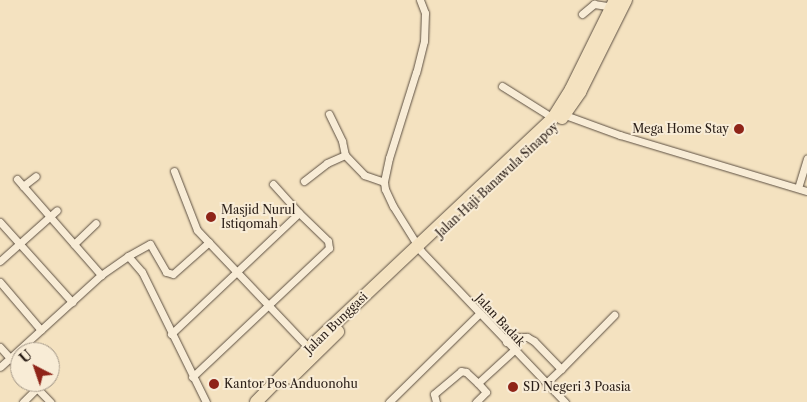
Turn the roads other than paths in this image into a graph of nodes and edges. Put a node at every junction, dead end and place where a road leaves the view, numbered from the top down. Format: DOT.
graph roads {
  1 [pos="420,0"];
  2 [pos="626,0"];
  3 [pos="614,3"];
  4 [pos="582,14"];
  5 [pos="502,86"];
  6 [pos="576,90"];
  7 [pos="329,114"];
  8 [pos="559,116"];
  9 [pos="345,155"];
  10 [pos="807,158"];
  11 [pos="174,171"];
  12 [pos="36,176"];
  13 [pos="17,179"];
  14 [pos="304,181"];
  15 [pos="384,182"];
  16 [pos="273,184"];
  17 [pos="23,186"];
  18 [pos="798,188"];
  19 [pos="807,191"];
  20 [pos="57,210"];
  21 [pos="299,214"];
  22 [pos="50,217"];
  23 [pos="0,222"];
  24 [pos="96,223"];
  25 [pos="209,242"];
  26 [pos="19,244"];
  27 [pos="74,244"];
  28 [pos="419,248"];
  29 [pos="128,256"];
  30 [pos="0,261"];
  31 [pos="237,274"];
  32 [pos="101,275"];
  33 [pos="0,282"];
  34 [pos="72,302"];
  35 [pos="269,306"];
  36 [pos="478,314"];
  37 [pos="614,315"];
  38 [pos="41,330"];
  39 [pos="171,334"];
  40 [pos="28,342"];
  41 [pos="506,342"];
  42 [pos="0,347"];
  43 [pos="309,348"];
  44 [pos="514,350"];
  45 [pos="10,358"];
  46 [pos="0,367"];
  47 [pos="561,370"];
  48 [pos="192,377"];
  49 [pos="478,383"];
  50 [pos="546,383"];
  51 [pos="33,392"];
  52 [pos="41,392"];
  53 [pos="23,402"];
  54 [pos="50,402"];
  55 [pos="206,402"];
  56 [pos="256,402"];
  57 [pos="268,402"];
  58 [pos="389,402"];
  59 [pos="436,402"];
  60 [pos="476,402"];
  61 [pos="565,402"];
  1 -- 15 [label="street"];
  2 -- 6 [label="highway, Jalan Haji Banawula Sinapoy"];
  3 -- 4 [label="street"];
  3 -- 6 [label="highway, Jalan Haji Banawula Sinapoy"];
  5 -- 8 [label="street"];
  6 -- 8 [label="highway, Jalan Haji Banawula Sinapoy"];
  7 -- 9 [label="street"];
  8 -- 18 [label="street"];
  8 -- 28 [label="highway, Jalan Haji Banawula Sinapoy"];
  9 -- 14 [label="street"];
  9 -- 15 [label="street"];
  10 -- 18 [label="street"];
  11 -- 25 [label="street"];
  12 -- 17 [label="street"];
  13 -- 17 [label="street"];
  15 -- 28 [label="street, Jalan Badak"];
  16 -- 21 [label="street"];
  17 -- 22 [label="street"];
  18 -- 19 [label="street"];
  20 -- 22 [label="street"];
  21 -- 31 [label="street"];
  21 -- 35 [label="street"];
  22 -- 26 [label="street"];
  22 -- 27 [label="street"];
  23 -- 26 [label="street"];
  24 -- 27 [label="street"];
  25 -- 29 [label="street"];
  25 -- 31 [label="street"];
  26 -- 30 [label="street"];
  26 -- 34 [label="street"];
  27 -- 32 [label="street"];
  28 -- 36 [label="street, Jalan Badak"];
  28 -- 43 [label="highway, Jalan Bunggasi"];
  28 -- 57 [label="highway, Jalan Bunggasi"];
  29 -- 32 [label="street"];
  29 -- 39 [label="street"];
  31 -- 35 [label="street"];
  31 -- 39 [label="street"];
  32 -- 34 [label="street"];
  33 -- 38 [label="street"];
  34 -- 38 [label="street"];
  35 -- 43 [label="street"];
  35 -- 48 [label="street"];
  36 -- 41 [label="street, Jalan Badak"];
  36 -- 58 [label="street"];
  37 -- 47 [label="street"];
  38 -- 40 [label="street"];
  39 -- 48 [label="street"];
  41 -- 44 [label="street, Jalan Badak"];
  41 -- 47 [label="street"];
  42 -- 45 [label="street"];
  43 -- 56 [label="highway, Jalan Bunggasi"];
  44 -- 49 [label="street"];
  44 -- 50 [label="street, Jalan Badak"];
  45 -- 46 [label="street"];
  47 -- 50 [label="street"];
  48 -- 55 [label="street"];
  49 -- 59 [label="street"];
  49 -- 60 [label="street"];
  50 -- 61 [label="street, Jalan Badak"];
  51 -- 53 [label="street"];
  52 -- 54 [label="street"];
}
